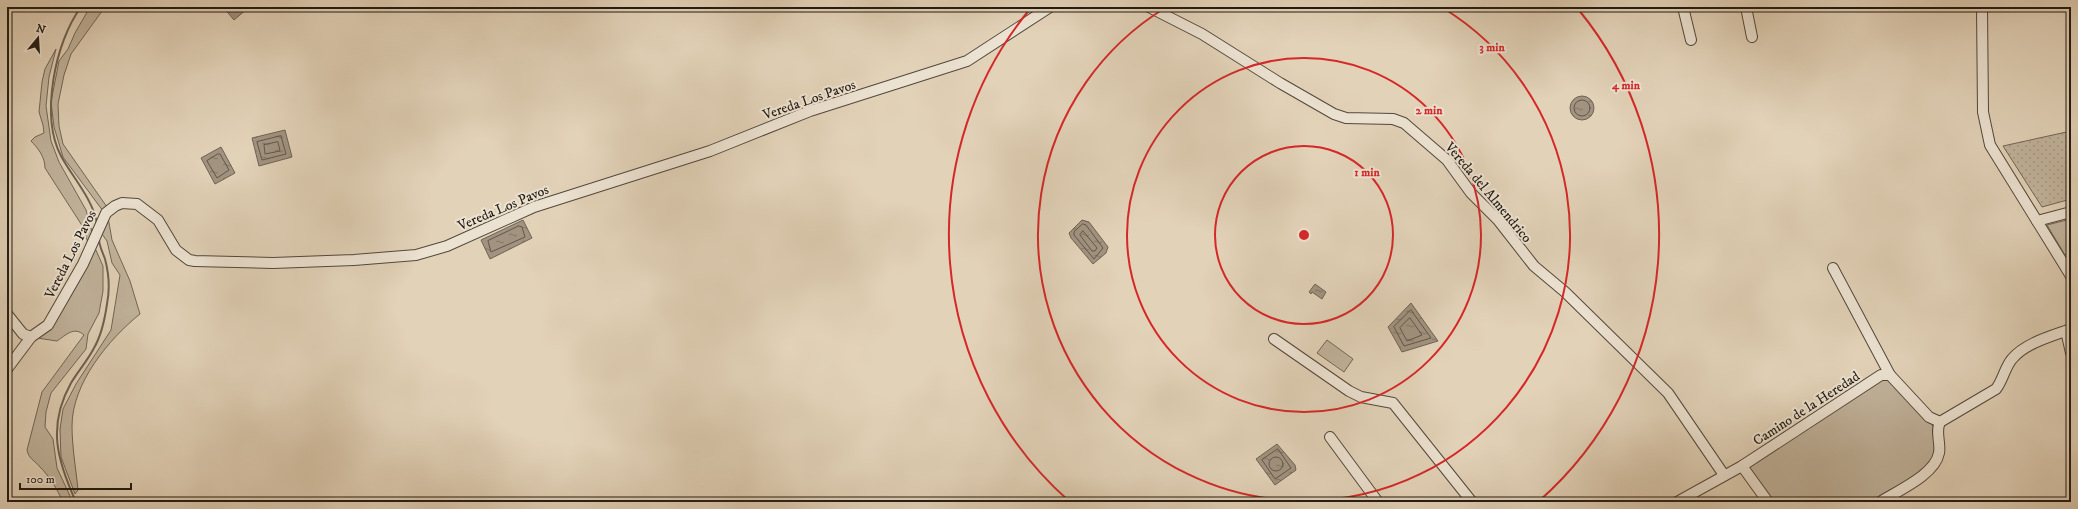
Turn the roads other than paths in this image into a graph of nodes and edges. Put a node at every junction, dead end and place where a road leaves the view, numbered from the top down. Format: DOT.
graph roads {
  1 [pos="1050,7"];
  2 [pos="1149,7"];
  3 [pos="1682,7"];
  4 [pos="1746,7"];
  5 [pos="1982,7"];
  6 [pos="1752,36"];
  7 [pos="1691,40"];
  8 [pos="2071,212"];
  9 [pos="2037,221"];
  10 [pos="1833,268"];
  11 [pos="2071,276"];
  12 [pos="7,314"];
  13 [pos="2068,330"];
  14 [pos="31,337"];
  15 [pos="1274,338"];
  16 [pos="2071,353"];
  17 [pos="7,369"];
  18 [pos="1890,375"];
  19 [pos="1940,422"];
  20 [pos="1330,437"];
  21 [pos="1742,466"];
  22 [pos="1724,475"];
  23 [pos="1378,502"];
  24 [pos="1472,502"];
  25 [pos="1677,502"];
  26 [pos="1768,502"];
  27 [pos="1880,502"];
  1 -- 14 [label="street, Vereda Los Pavos"];
  2 -- 22 [label="street, Vereda del Almendrico"];
  3 -- 7 [label="street"];
  4 -- 6 [label="street"];
  5 -- 9 [label="street"];
  8 -- 9 [label="street"];
  9 -- 11 [label="street"];
  10 -- 18 [label="street"];
  12 -- 14 [label="street"];
  13 -- 16 [label="street"];
  13 -- 19 [label="street"];
  14 -- 17 [label="street, Vereda Los Pavos"];
  15 -- 24 [label="street"];
  18 -- 19 [label="street"];
  18 -- 21 [label="street, Camino de la Heredad"];
  19 -- 27 [label="street"];
  20 -- 23 [label="street"];
  21 -- 22 [label="street, Camino de la Heredad"];
  21 -- 26 [label="street"];
  22 -- 25 [label="street, Camino de la Heredad"];
}
